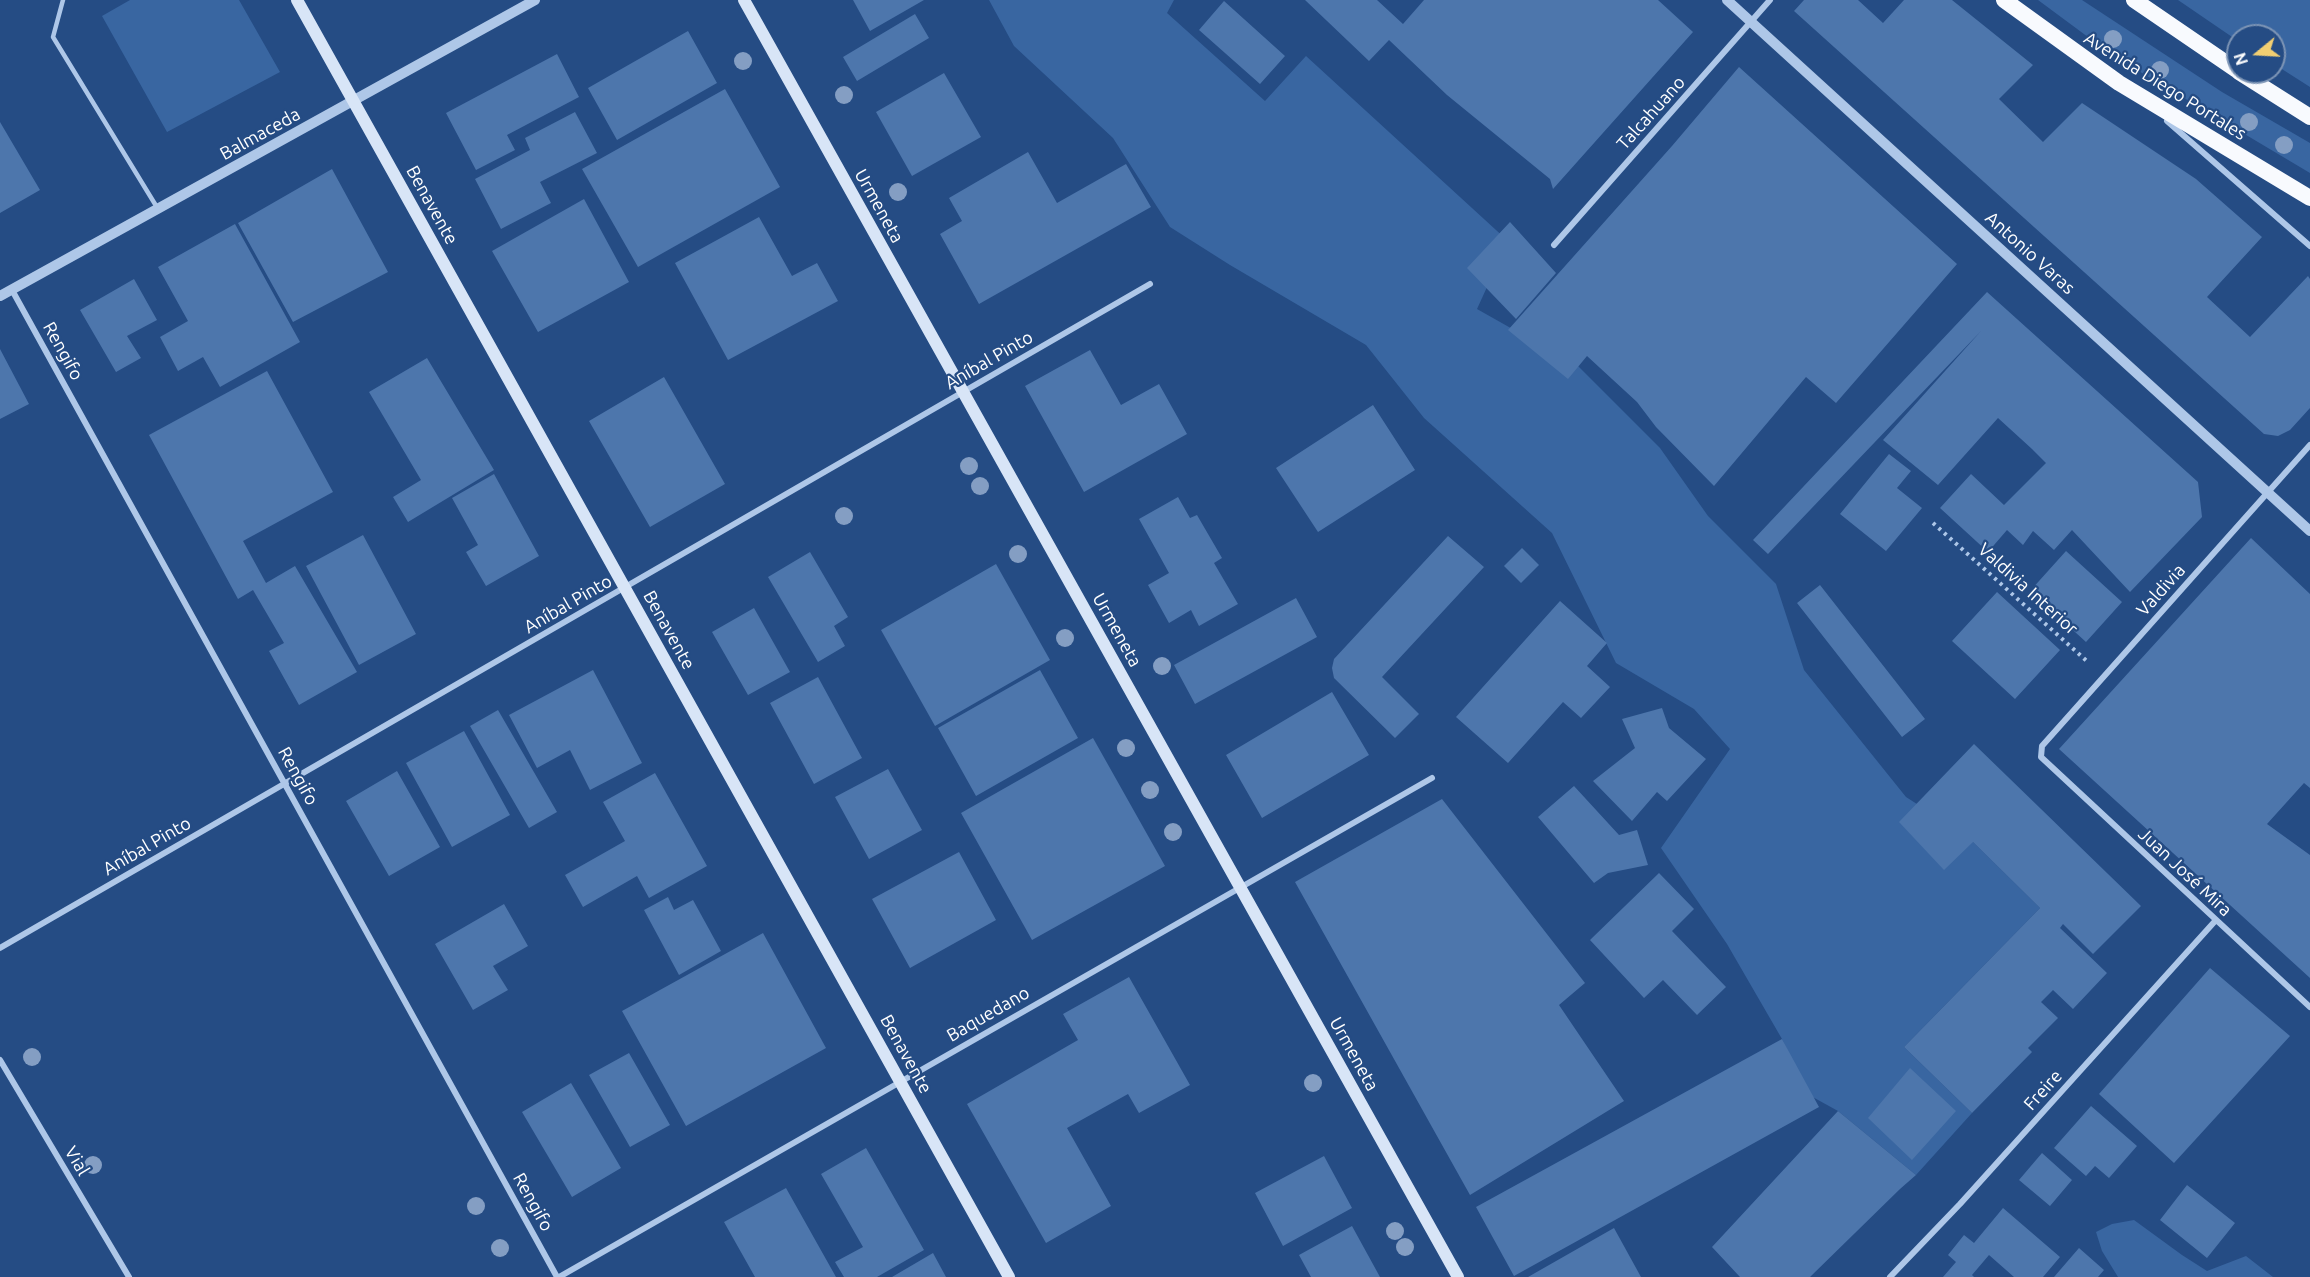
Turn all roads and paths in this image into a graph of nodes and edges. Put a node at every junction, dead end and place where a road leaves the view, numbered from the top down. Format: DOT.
graph roads {
  1 [pos="63,0"];
  2 [pos="297,0"];
  3 [pos="535,0"];
  4 [pos="744,0"];
  5 [pos="1726,0"];
  6 [pos="1770,0"];
  7 [pos="2004,0"];
  8 [pos="2134,0"];
  9 [pos="1751,22"];
  10 [pos="2226,64"];
  11 [pos="2119,83"];
  12 [pos="2257,84"];
  13 [pos="354,101"];
  14 [pos="2310,117"];
  15 [pos="2310,198"];
  16 [pos="158,209"];
  17 [pos="1554,245"];
  18 [pos="2310,246"];
  19 [pos="1150,284"];
  20 [pos="12,290"];
  21 [pos="0,296"];
  22 [pos="963,392"];
  23 [pos="2310,445"];
  24 [pos="2268,492"];
  25 [pos="1933,523"];
  26 [pos="2310,531"];
  27 [pos="625,588"];
  28 [pos="2104,676"];
  29 [pos="2041,757"];
  30 [pos="1432,778"];
  31 [pos="285,784"];
  32 [pos="1240,887"];
  33 [pos="2216,920"];
  34 [pos="0,948"];
  35 [pos="2310,1007"];
  36 [pos="0,1060"];
  37 [pos="900,1081"];
  38 [pos="129,1277"];
  39 [pos="558,1277"];
  40 [pos="1009,1277"];
  41 [pos="1458,1277"];
  42 [pos="1890,1277"];
  1 -- 16 [label="lane"];
  2 -- 13 [label="main road, Benavente"];
  3 -- 13 [label="street, Balmaceda"];
  4 -- 22 [label="main road, Urmeneta"];
  5 -- 9 [label="street, Antonio Varas"];
  6 -- 9 [label="street, Talcahuano"];
  7 -- 11 [label="highway, Avenida Diego Portales"];
  8 -- 10 [label="highway"];
  9 -- 17 [label="street, Talcahuano"];
  9 -- 24 [label="street, Antonio Varas"];
  11 -- 15 [label="highway, Avenida Diego Portales"];
  11 -- 18 [label="street"];
  12 -- 14 [label="highway"];
  13 -- 16 [label="street, Balmaceda"];
  13 -- 27 [label="main road, Benavente"];
  16 -- 20 [label="street, Balmaceda"];
  19 -- 22 [label="street, Aníbal Pinto"];
  20 -- 21 [label="street, Balmaceda"];
  20 -- 31 [label="street, Rengifo"];
  22 -- 27 [label="street, Aníbal Pinto"];
  22 -- 32 [label="main road, Urmeneta"];
  23 -- 24 [label="street, Valdivia"];
  24 -- 26 [label="street, Antonio Varas"];
  24 -- 28 [label="street, Valdivia"];
  25 -- 28 [label="path, Valdivia Interior"];
  27 -- 31 [label="street, Aníbal Pinto"];
  27 -- 37 [label="main road, Benavente"];
  28 -- 29 [label="street, Valdivia"];
  29 -- 33 [label="street, Juan José Mira"];
  30 -- 32 [label="street, Baquedano"];
  31 -- 34 [label="street, Aníbal Pinto"];
  31 -- 39 [label="street, Rengifo"];
  32 -- 37 [label="street, Baquedano"];
  32 -- 41 [label="main road, Urmeneta"];
  33 -- 35 [label="street, Juan José Mira"];
  33 -- 42 [label="street, Freire"];
  36 -- 38 [label="street, Vial"];
  37 -- 39 [label="street, Baquedano"];
  37 -- 40 [label="main road, Benavente"];
}
